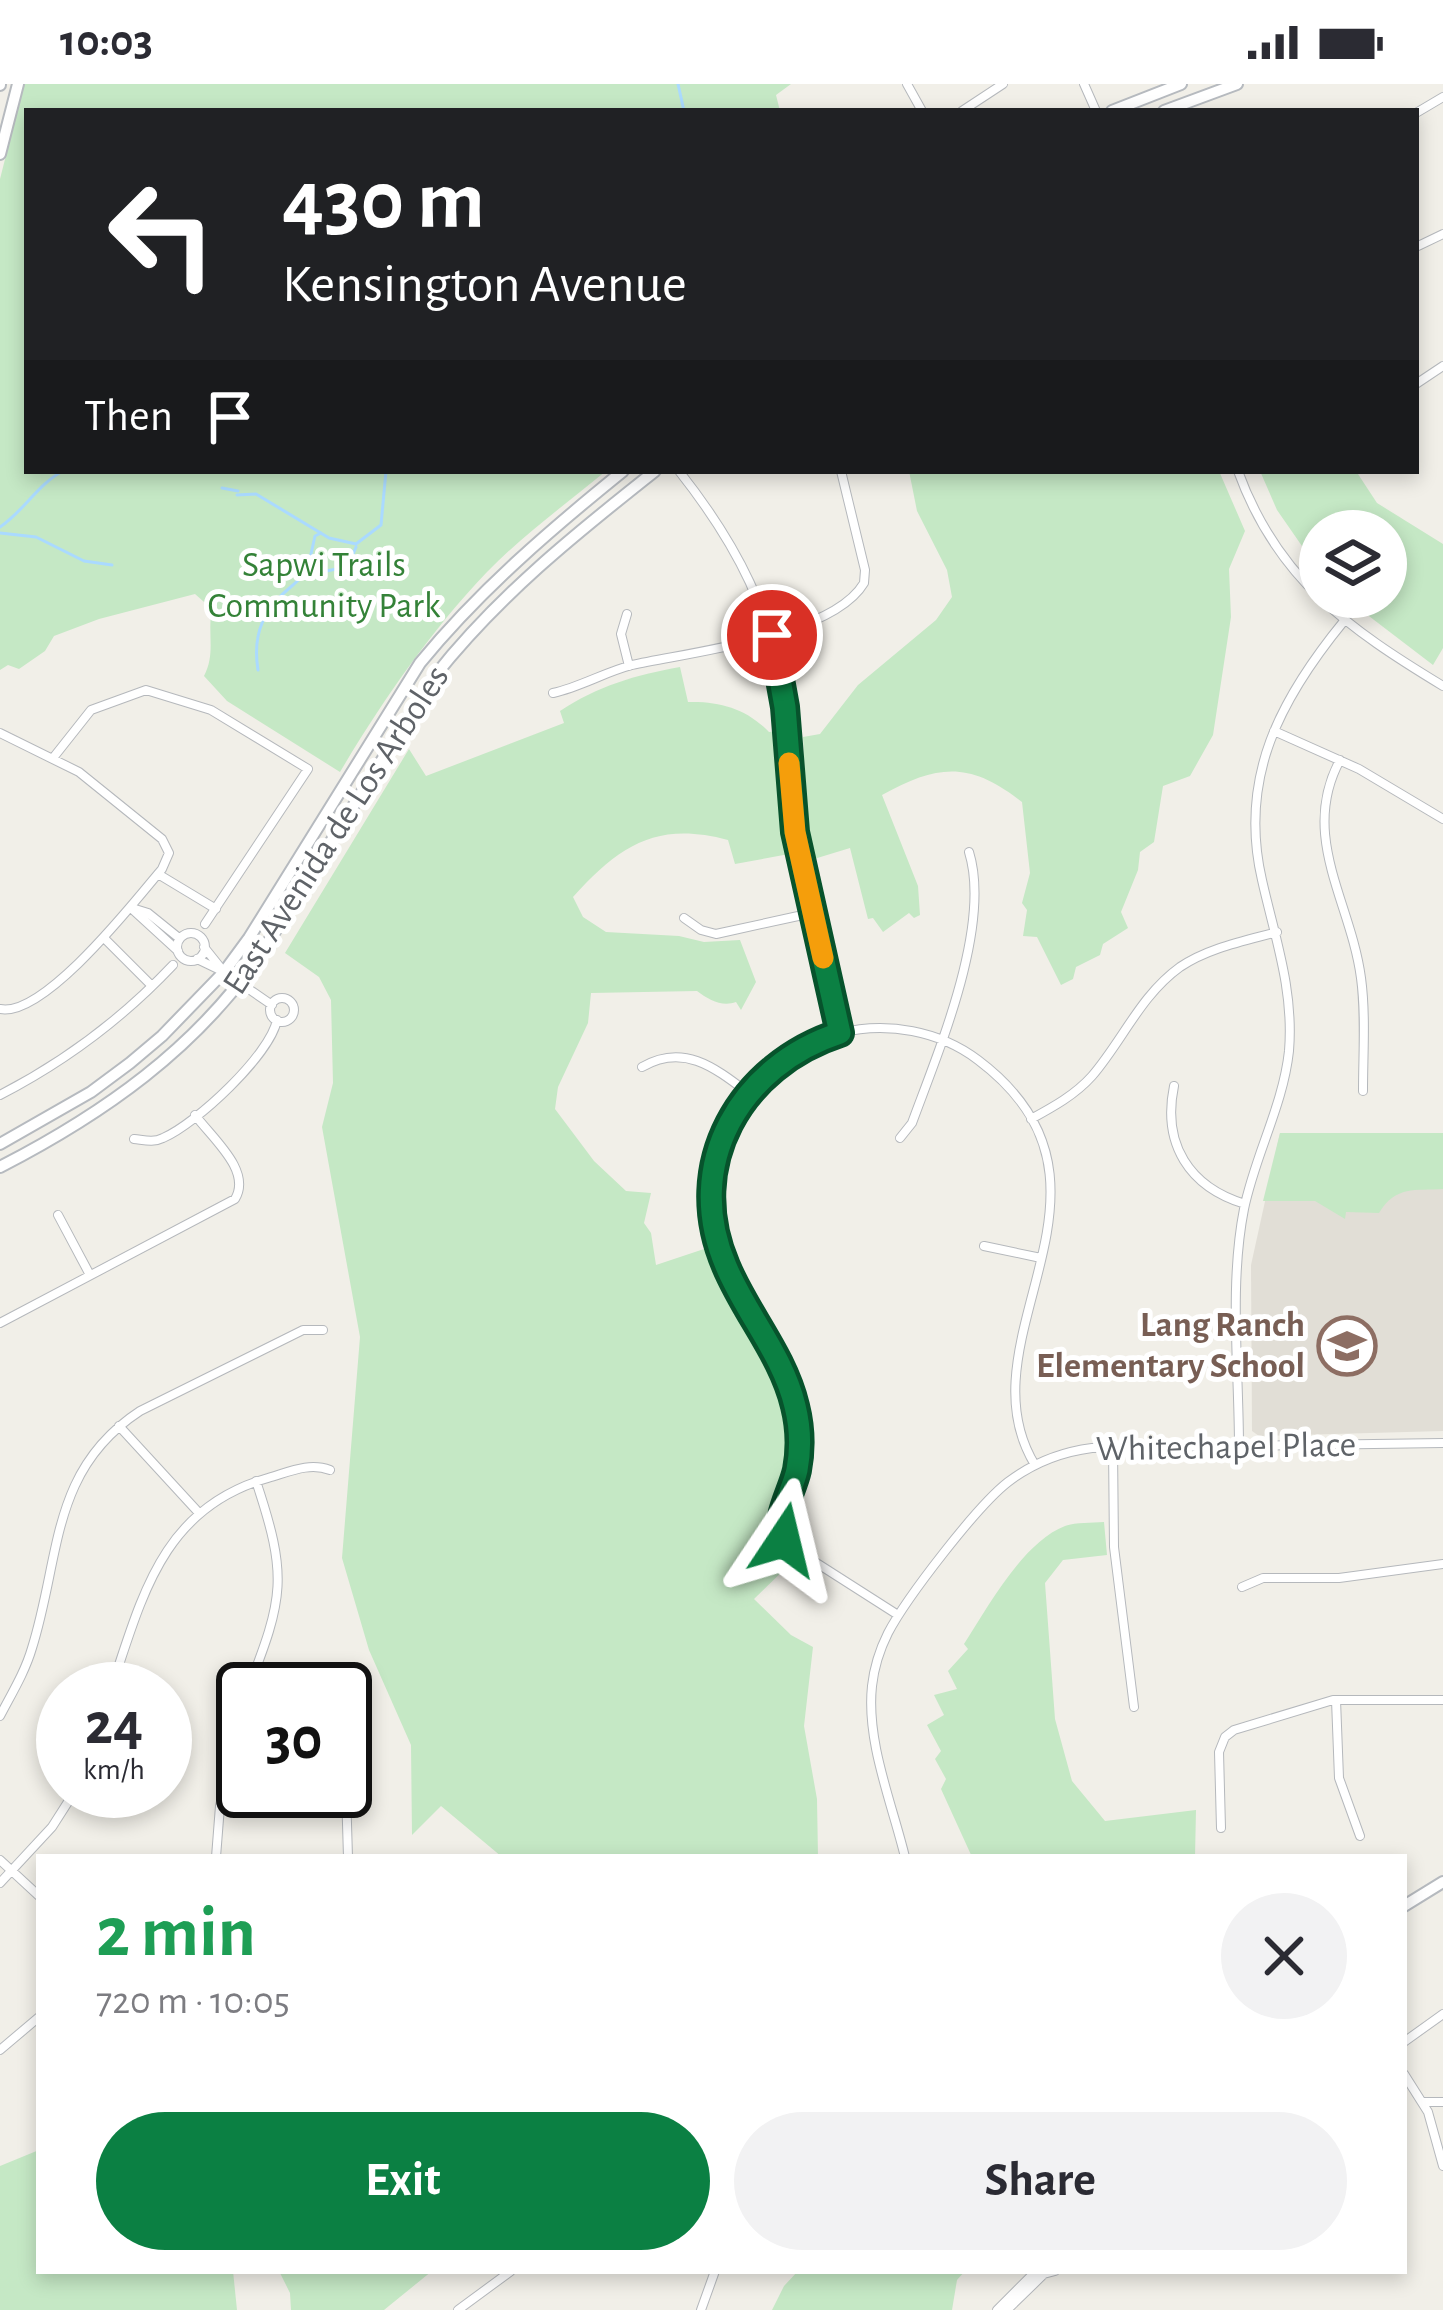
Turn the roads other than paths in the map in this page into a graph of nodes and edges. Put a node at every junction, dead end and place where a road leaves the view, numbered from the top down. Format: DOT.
graph roads {
  1 [pos="18,84"];
  2 [pos="1003,84"];
  3 [pos="1181,84"];
  4 [pos="1237,84"];
  5 [pos="967,108"];
  6 [pos="1120,108"];
  7 [pos="1172,108"];
  8 [pos="0,154"];
  9 [pos="619,474"];
  10 [pos="651,474"];
  11 [pos="681,474"];
  12 [pos="842,474"];
  13 [pos="1239,474"];
  14 [pos="627,614"];
  15 [pos="1344,621"];
  16 [pos="772,635"];
  17 [pos="629,666"];
  18 [pos="1443,686"];
  19 [pos="553,693"];
  20 [pos="1274,731"];
  21 [pos="0,733"];
  22 [pos="52,758"];
  23 [pos="1340,760"];
  24 [pos="1443,819"];
  25 [pos="969,852"];
  26 [pos="158,874"];
  27 [pos="130,908"];
  28 [pos="216,909"];
  29 [pos="812,913"];
  30 [pos="684,919"];
  31 [pos="205,924"];
  32 [pos="1276,932"];
  33 [pos="179,938"];
  34 [pos="105,939"];
  35 [pos="204,947"];
  36 [pos="178,951"];
  37 [pos="197,959"];
  38 [pos="173,965"];
  39 [pos="224,972"];
  40 [pos="240,985"];
  41 [pos="152,986"];
  42 [pos="272,1005"];
  43 [pos="0,1009"];
  44 [pos="288,1020"];
  45 [pos="277,1021"];
  46 [pos="840,1033"];
  47 [pos="942,1040"];
  48 [pos="269,1042"];
  49 [pos="642,1067"];
  50 [pos="1174,1086"];
  51 [pos="1363,1091"];
  52 [pos="747,1092"];
  53 [pos="0,1095"];
  54 [pos="195,1115"];
  55 [pos="1031,1119"];
  56 [pos="900,1138"];
  57 [pos="134,1139"];
  58 [pos="0,1144"];
  59 [pos="0,1167"];
  60 [pos="1245,1204"];
  61 [pos="58,1215"];
  62 [pos="984,1246"];
  63 [pos="1041,1258"];
  64 [pos="90,1275"];
  65 [pos="0,1323"];
  66 [pos="323,1330"];
  67 [pos="119,1425"];
  68 [pos="1443,1443"];
  69 [pos="1113,1447"];
  70 [pos="1239,1447"];
  71 [pos="1035,1465"];
  72 [pos="330,1470"];
  73 [pos="256,1481"];
  74 [pos="199,1514"];
  75 [pos="1443,1564"];
  76 [pos="1242,1587"];
  77 [pos="898,1616"];
  78 [pos="120,1662"];
  79 [pos="259,1662"];
  80 [pos="1336,1700"];
  81 [pos="1443,1700"];
  82 [pos="1134,1707"];
  83 [pos="0,1716"];
  84 [pos="58,1818"];
  85 [pos="219,1818"];
  86 [pos="347,1818"];
  87 [pos="1222,1828"];
  88 [pos="1360,1836"];
  89 [pos="216,1854"];
  90 [pos="348,1854"];
  91 [pos="904,1854"];
  92 [pos="0,1860"];
  93 [pos="12,1871"];
  94 [pos="1443,1882"];
  95 [pos="0,1883"];
  96 [pos="36,1893"];
  97 [pos="1407,1904"];
  98 [pos="1443,2014"];
  99 [pos="36,2020"];
  100 [pos="1407,2040"];
  101 [pos="0,2050"];
  102 [pos="1407,2078"];
  103 [pos="1424,2102"];
  104 [pos="1443,2102"];
  105 [pos="1443,2166"];
  106 [pos="507,2274"];
  107 [pos="714,2274"];
  108 [pos="1036,2274"];
  109 [pos="1013,2298"];
  110 [pos="458,2310"];
  111 [pos="701,2310"];
  112 [pos="997,2310"];
  113 [pos="1007,2310"];
  1 -- 8 [label="main road"];
  2 -- 5 [label="street"];
  3 -- 6 [label="main road"];
  4 -- 7 [label="main road"];
  9 -- 39 [label="main road, East Avenida de Los Arboles"];
  10 -- 40 [label="main road, East Avenida de Los Arboles"];
  11 -- 16 [label="street"];
  12 -- 16 [label="street"];
  13 -- 15 [label="street"];
  14 -- 17 [label="street"];
  15 -- 18 [label="street"];
  15 -- 20 [label="street"];
  16 -- 17 [label="street"];
  16 -- 29 [label="street"];
  17 -- 19 [label="street"];
  20 -- 23 [label="street"];
  20 -- 32 [label="street"];
  21 -- 22 [label="street"];
  22 -- 26 [label="street"];
  22 -- 28 [label="street"];
  23 -- 24 [label="street"];
  23 -- 51 [label="street"];
  25 -- 47 [label="street"];
  26 -- 27 [label="street"];
  26 -- 28 [label="street"];
  27 -- 33 [label="street"];
  27 -- 34 [label="street"];
  27 -- 36 [label="street"];
  28 -- 31 [label="street"];
  29 -- 30 [label="street"];
  29 -- 46 [label="street"];
  32 -- 55 [label="street"];
  32 -- 60 [label="street"];
  33 -- 35 [label="street"];
  33 -- 36 [label="street"];
  34 -- 41 [label="street"];
  34 -- 43 [label="street"];
  35 -- 37 [label="street"];
  35 -- 39 [label="street"];
  36 -- 37 [label="street"];
  37 -- 39 [label="street"];
  38 -- 41 [label="street"];
  39 -- 40 [label="street"];
  39 -- 58 [label="main road, East Avenida de Los Arboles"];
  40 -- 42 [label="street"];
  40 -- 59 [label="main road, East Avenida de Los Arboles"];
  41 -- 53 [label="street"];
  42 -- 44 [label="street"];
  42 -- 45 [label="street"];
  44 -- 45 [label="street"];
  44 -- 48 [label="street"];
  45 -- 48 [label="street"];
  46 -- 47 [label="street"];
  46 -- 52 [label="street"];
  47 -- 55 [label="street"];
  47 -- 56 [label="street"];
  48 -- 54 [label="street"];
  49 -- 52 [label="street"];
  50 -- 60 [label="street"];
  52 -- 77 [label="street"];
  54 -- 57 [label="street"];
  54 -- 64 [label="street"];
  55 -- 63 [label="street"];
  60 -- 70 [label="street"];
  61 -- 64 [label="street"];
  62 -- 63 [label="street"];
  63 -- 71 [label="street"];
  64 -- 65 [label="street"];
  66 -- 67 [label="street"];
  67 -- 74 [label="street"];
  67 -- 83 [label="street"];
  68 -- 70 [label="street, Whitechapel Place"];
  69 -- 70 [label="street, Whitechapel Place"];
  69 -- 71 [label="street, Whitechapel Place"];
  69 -- 82 [label="street"];
  71 -- 77 [label="street, Whitechapel Place"];
  72 -- 73 [label="street"];
  73 -- 74 [label="street"];
  73 -- 79 [label="street"];
  74 -- 78 [label="street"];
  75 -- 76 [label="street"];
  77 -- 91 [label="street, Whitechapel Place"];
  80 -- 81 [label="street"];
  80 -- 87 [label="street"];
  80 -- 88 [label="street"];
  84 -- 93 [label="street"];
  85 -- 89 [label="street"];
  86 -- 90 [label="street"];
  92 -- 93 [label="street"];
  93 -- 95 [label="street"];
  93 -- 96 [label="street"];
  94 -- 97 [label="main road"];
  98 -- 100 [label="street"];
  99 -- 101 [label="street"];
  102 -- 103 [label="street"];
  103 -- 104 [label="street"];
  103 -- 105 [label="street"];
  106 -- 110 [label="street"];
  107 -- 111 [label="street"];
  108 -- 109 [label="street"];
  109 -- 112 [label="street"];
  109 -- 113 [label="street"];
}
